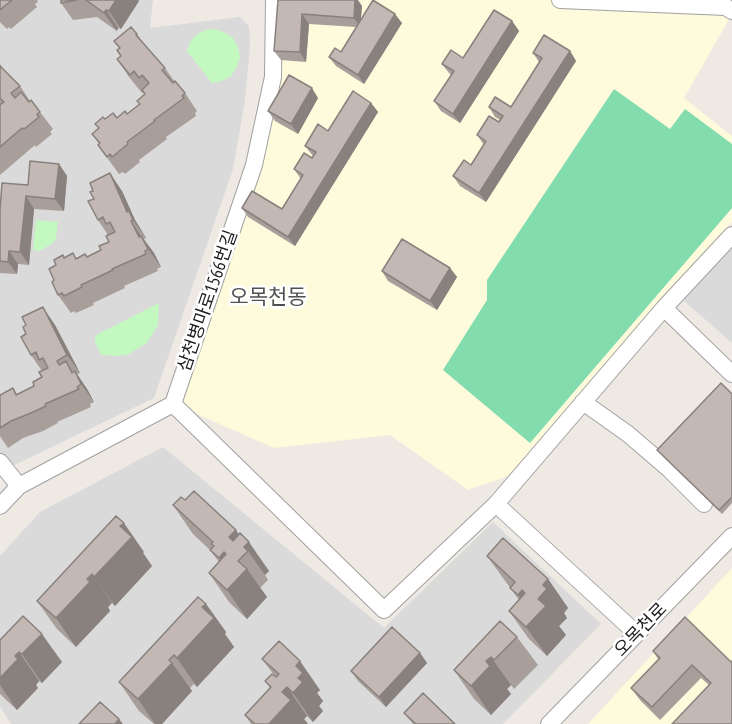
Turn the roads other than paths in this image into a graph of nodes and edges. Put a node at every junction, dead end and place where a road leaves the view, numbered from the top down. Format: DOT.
graph roads {
  1 [pos="274,0"];
  2 [pos="561,0"];
  3 [pos="576,0"];
  4 [pos="732,10"];
  5 [pos="732,235"];
  6 [pos="664,308"];
  7 [pos="732,374"];
  8 [pos="584,402"];
  9 [pos="173,404"];
  10 [pos="0,462"];
  11 [pos="19,486"];
  12 [pos="496,504"];
  13 [pos="704,504"];
  14 [pos="0,506"];
  15 [pos="732,536"];
  16 [pos="637,634"];
  17 [pos="549,724"];
  1 -- 9 [label="street, 삼천병마로1566번길"];
  2 -- 3 [label="street"];
  3 -- 4 [label="street"];
  5 -- 6 [label="street"];
  6 -- 7 [label="street"];
  6 -- 8 [label="street"];
  8 -- 12 [label="street"];
  8 -- 13 [label="street"];
  9 -- 11 [label="street"];
  9 -- 12 [label="street"];
  10 -- 11 [label="street"];
  11 -- 14 [label="street"];
  12 -- 16 [label="street"];
  15 -- 16 [label="street, 오목천로"];
  16 -- 17 [label="street, 오목천로"];
}
